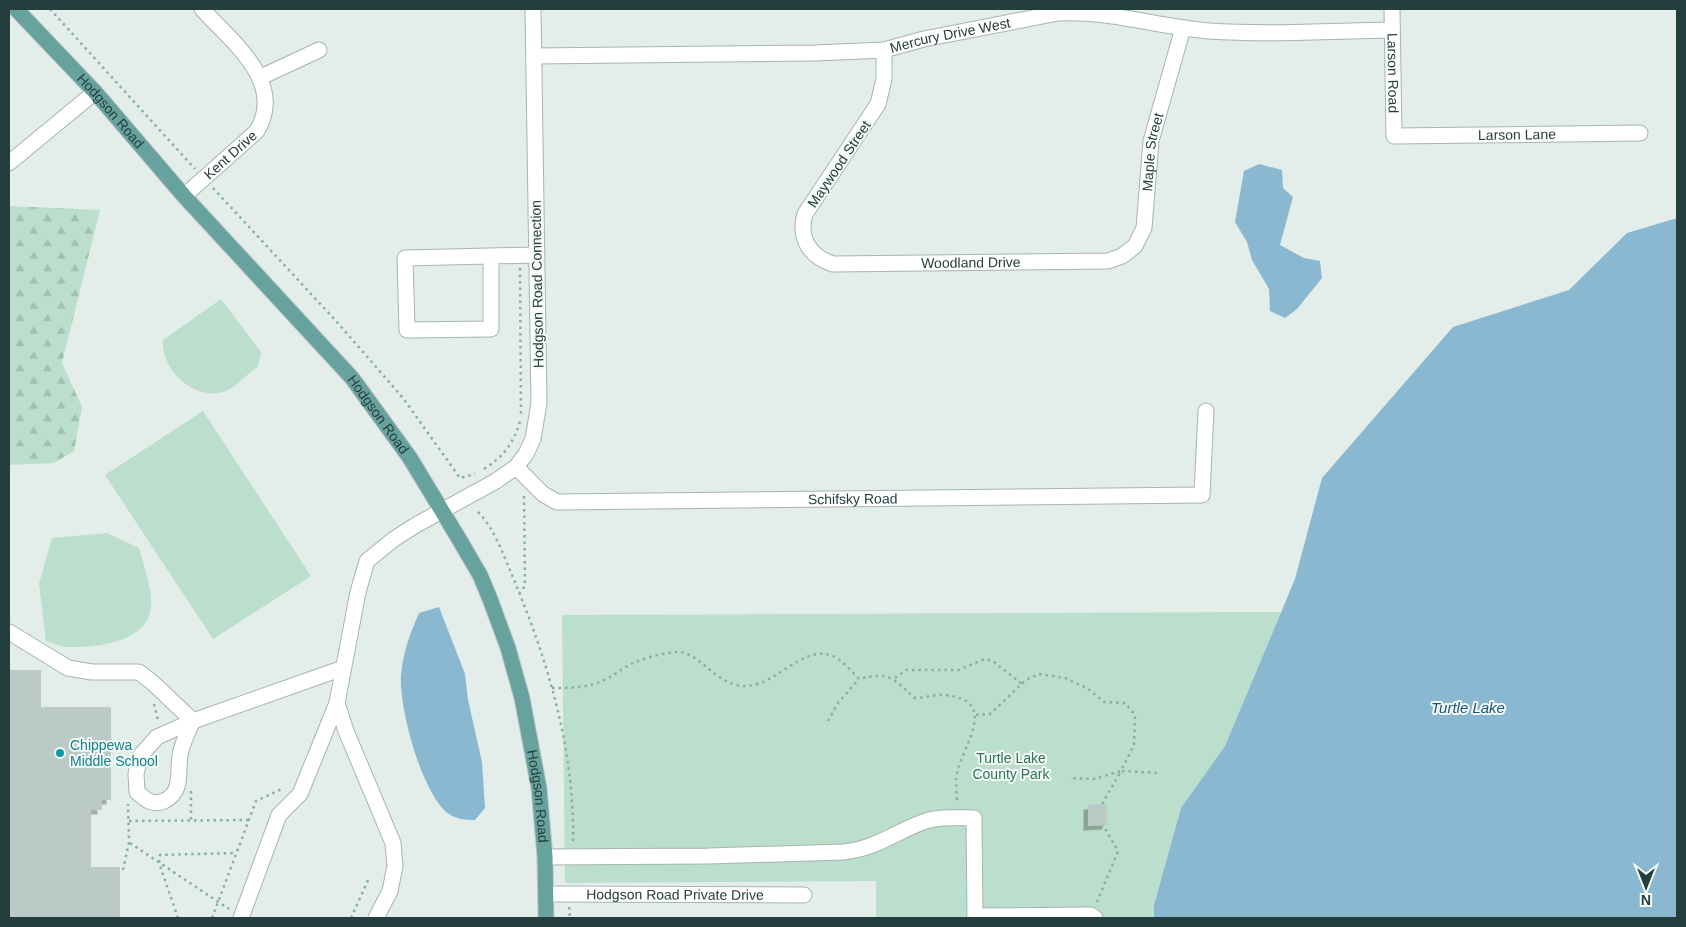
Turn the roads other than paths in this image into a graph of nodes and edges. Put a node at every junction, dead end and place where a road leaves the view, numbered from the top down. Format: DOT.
graph roads {
  1 [pos="16,9"];
  2 [pos="202,9"];
  3 [pos="533,9"];
  4 [pos="1392,9"];
  5 [pos="1183,28"];
  6 [pos="1392,30"];
  7 [pos="319,50"];
  8 [pos="884,50"];
  9 [pos="534,56"];
  10 [pos="261,77"];
  11 [pos="94,92"];
  12 [pos="1640,133"];
  13 [pos="1394,136"];
  14 [pos="9,163"];
  15 [pos="184,196"];
  16 [pos="529,255"];
  17 [pos="491,256"];
  18 [pos="1108,261"];
  19 [pos="833,264"];
  20 [pos="1206,411"];
  21 [pos="516,467"];
  22 [pos="442,510"];
  23 [pos="9,632"];
  24 [pos="343,668"];
  25 [pos="337,703"];
  26 [pos="193,721"];
  27 [pos="546,857"];
  28 [pos="546,894"];
  29 [pos="804,895"];
  30 [pos="975,917"];
  31 [pos="1093,917"];
  32 [pos="241,918"];
  33 [pos="376,918"];
  34 [pos="546,918"];
  1 -- 11 [label="main road, Hodgson Road"];
  2 -- 10 [label="street, Kent Drive"];
  3 -- 9 [label="street, Hodgson Road Connection"];
  4 -- 6 [label="street, Larson Road"];
  5 -- 6 [label="street, Mercury Drive West"];
  5 -- 8 [label="street, Mercury Drive West"];
  5 -- 18 [label="street, Maple Street"];
  6 -- 13 [label="street, Larson Road"];
  7 -- 10 [label="street"];
  8 -- 9 [label="street, Mercury Drive West"];
  8 -- 19 [label="street, Maywood Street"];
  9 -- 16 [label="street, Hodgson Road Connection"];
  10 -- 15 [label="street, Kent Drive"];
  11 -- 14 [label="street"];
  11 -- 15 [label="main road, Hodgson Road"];
  12 -- 13 [label="street, Larson Lane"];
  15 -- 22 [label="main road, Hodgson Road"];
  16 -- 17 [label="street"];
  16 -- 21 [label="street, Hodgson Road Connection"];
  17 -- 17 [label="street"];
  18 -- 19 [label="street, Woodland Drive"];
  20 -- 21 [label="street, Schifsky Road"];
  21 -- 22 [label="street, Hodgson Road Connection"];
  22 -- 24 [label="street, Hodgson Road Connection"];
  22 -- 27 [label="main road, Hodgson Road"];
  23 -- 26 [label="street"];
  24 -- 25 [label="street, Hodgson Road Connection"];
  24 -- 26 [label="street"];
  25 -- 32 [label="street, Hodgson Road Connection"];
  25 -- 33 [label="street"];
  26 -- 26 [label="street"];
  27 -- 28 [label="main road, Hodgson Road"];
  27 -- 30 [label="street"];
  28 -- 29 [label="street, Hodgson Road Private Drive"];
  28 -- 34 [label="main road, Hodgson Road"];
  30 -- 31 [label="street"];
}
